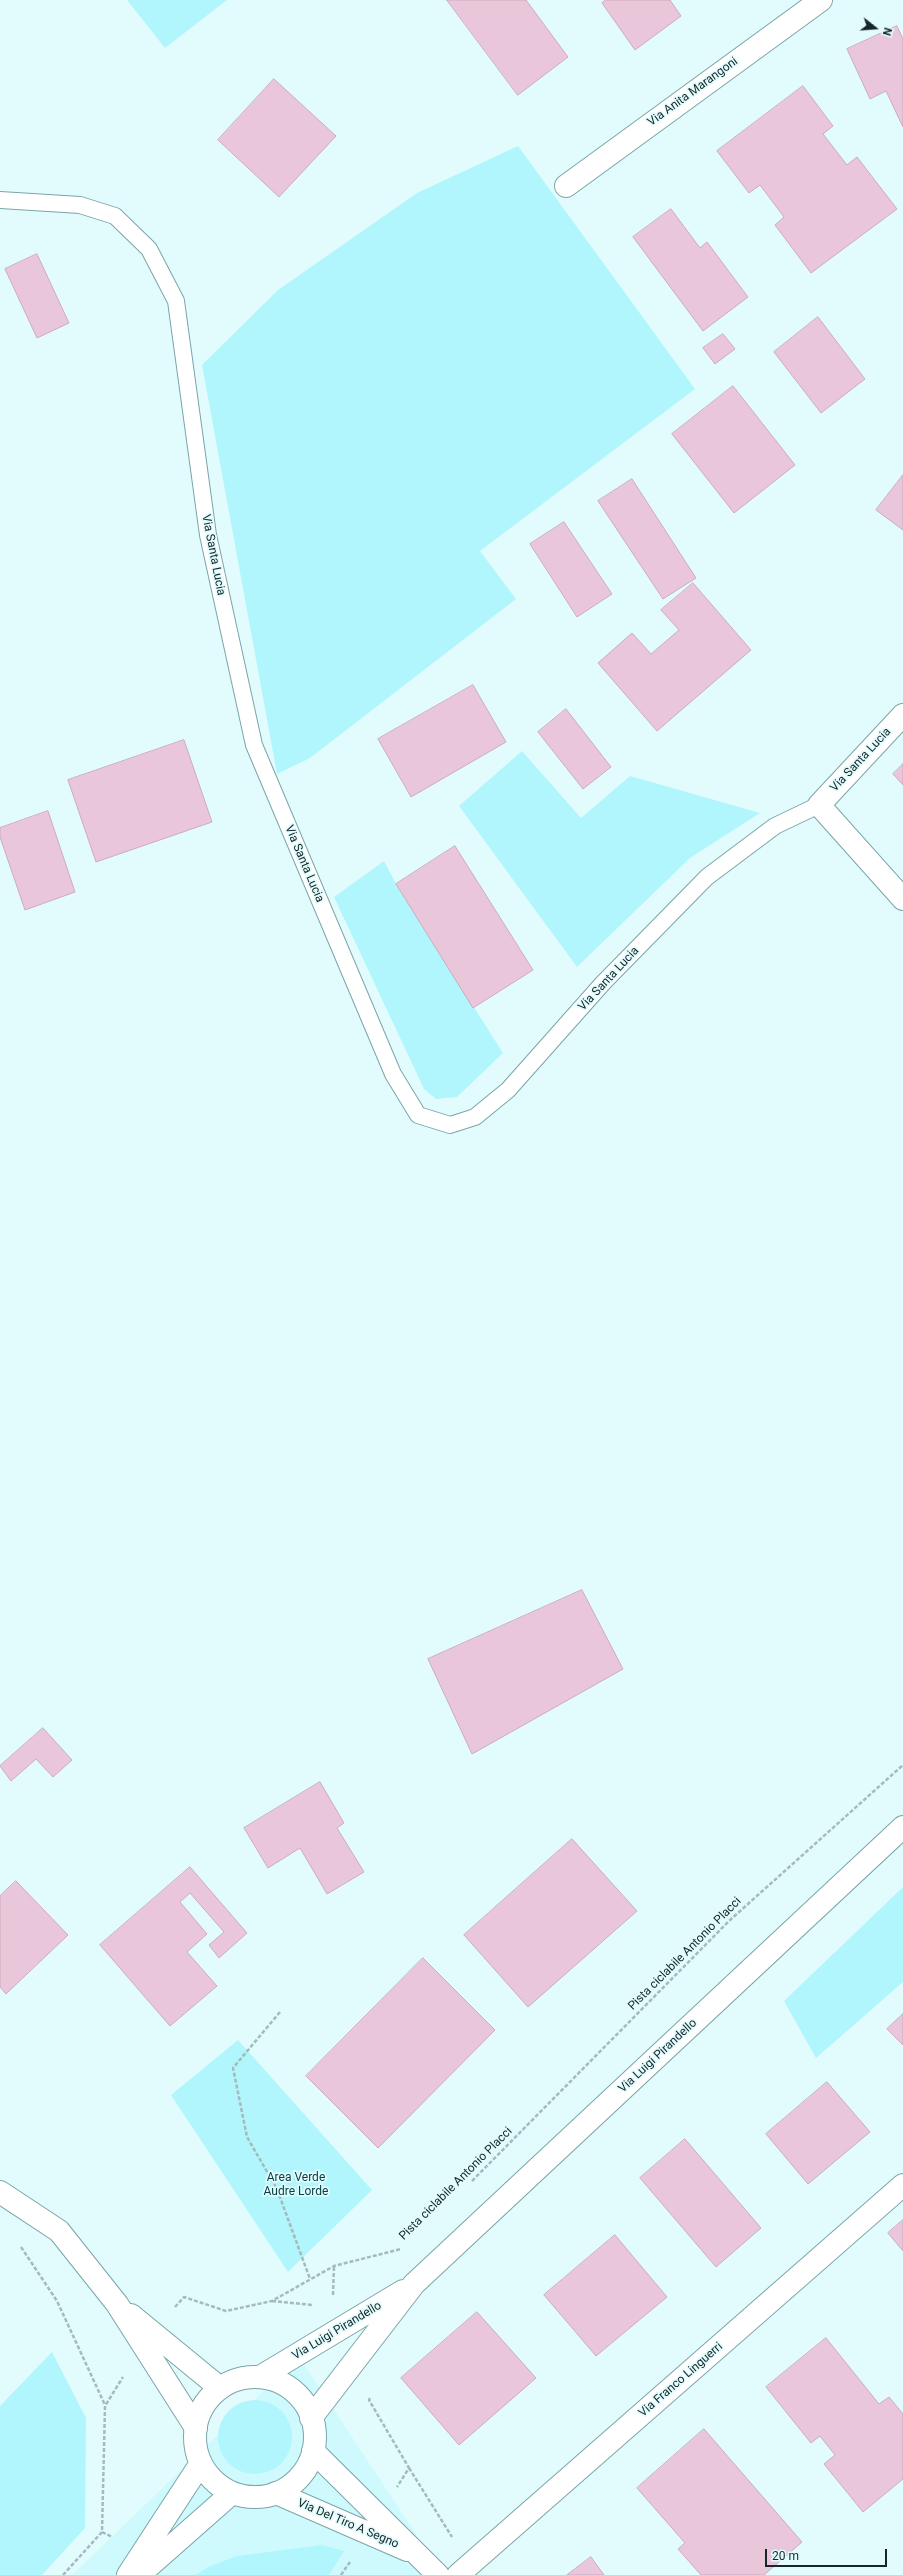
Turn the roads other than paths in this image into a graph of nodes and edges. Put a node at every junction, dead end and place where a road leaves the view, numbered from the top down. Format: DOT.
graph roads {
  1 [pos="821,0"];
  2 [pos="566,186"];
  3 [pos="0,200"];
  4 [pos="903,715"];
  5 [pos="819,805"];
  6 [pos="903,899"];
  7 [pos="903,1827"];
  8 [pos="903,2185"];
  9 [pos="0,2192"];
  10 [pos="414,2284"];
  11 [pos="148,2339"];
  12 [pos="260,2377"];
  13 [pos="220,2388"];
  14 [pos="312,2418"];
  15 [pos="196,2428"];
  16 [pos="313,2451"];
  17 [pos="201,2463"];
  18 [pos="232,2493"];
  19 [pos="276,2493"];
  20 [pos="420,2555"];
  21 [pos="464,2570"];
  22 [pos="128,2575"];
  23 [pos="139,2575"];
  24 [pos="438,2575"];
  1 -- 2 [label="street, Via Anita Marangoni"];
  3 -- 5 [label="lane, Via Santa Lucia"];
  4 -- 5 [label="street, Via Santa Lucia"];
  5 -- 6 [label="street"];
  7 -- 10 [label="street, Via Luigi Pirandello"];
  8 -- 21 [label="street, Via Franco Linguerri"];
  9 -- 11 [label="street"];
  10 -- 12 [label="street, Via Luigi Pirandello"];
  10 -- 14 [label="street, Via Luigi Pirandello"];
  11 -- 13 [label="street"];
  11 -- 15 [label="street"];
  12 -- 13 [label="street, Via Luigi Pirandello"];
  12 -- 14 [label="street, Via Luigi Pirandello"];
  13 -- 15 [label="street, Via Luigi Pirandello"];
  14 -- 16 [label="street, Via Luigi Pirandello"];
  15 -- 17 [label="street, Via Luigi Pirandello"];
  16 -- 19 [label="street, Via Luigi Pirandello"];
  16 -- 20 [label="street, Via Del Tiro A Segno"];
  17 -- 18 [label="street, Via Luigi Pirandello"];
  17 -- 22 [label="street"];
  18 -- 19 [label="street, Via Luigi Pirandello"];
  18 -- 23 [label="street"];
  19 -- 20 [label="street, Via Del Tiro A Segno"];
  20 -- 24 [label="street, Via Del Tiro A Segno"];
}
